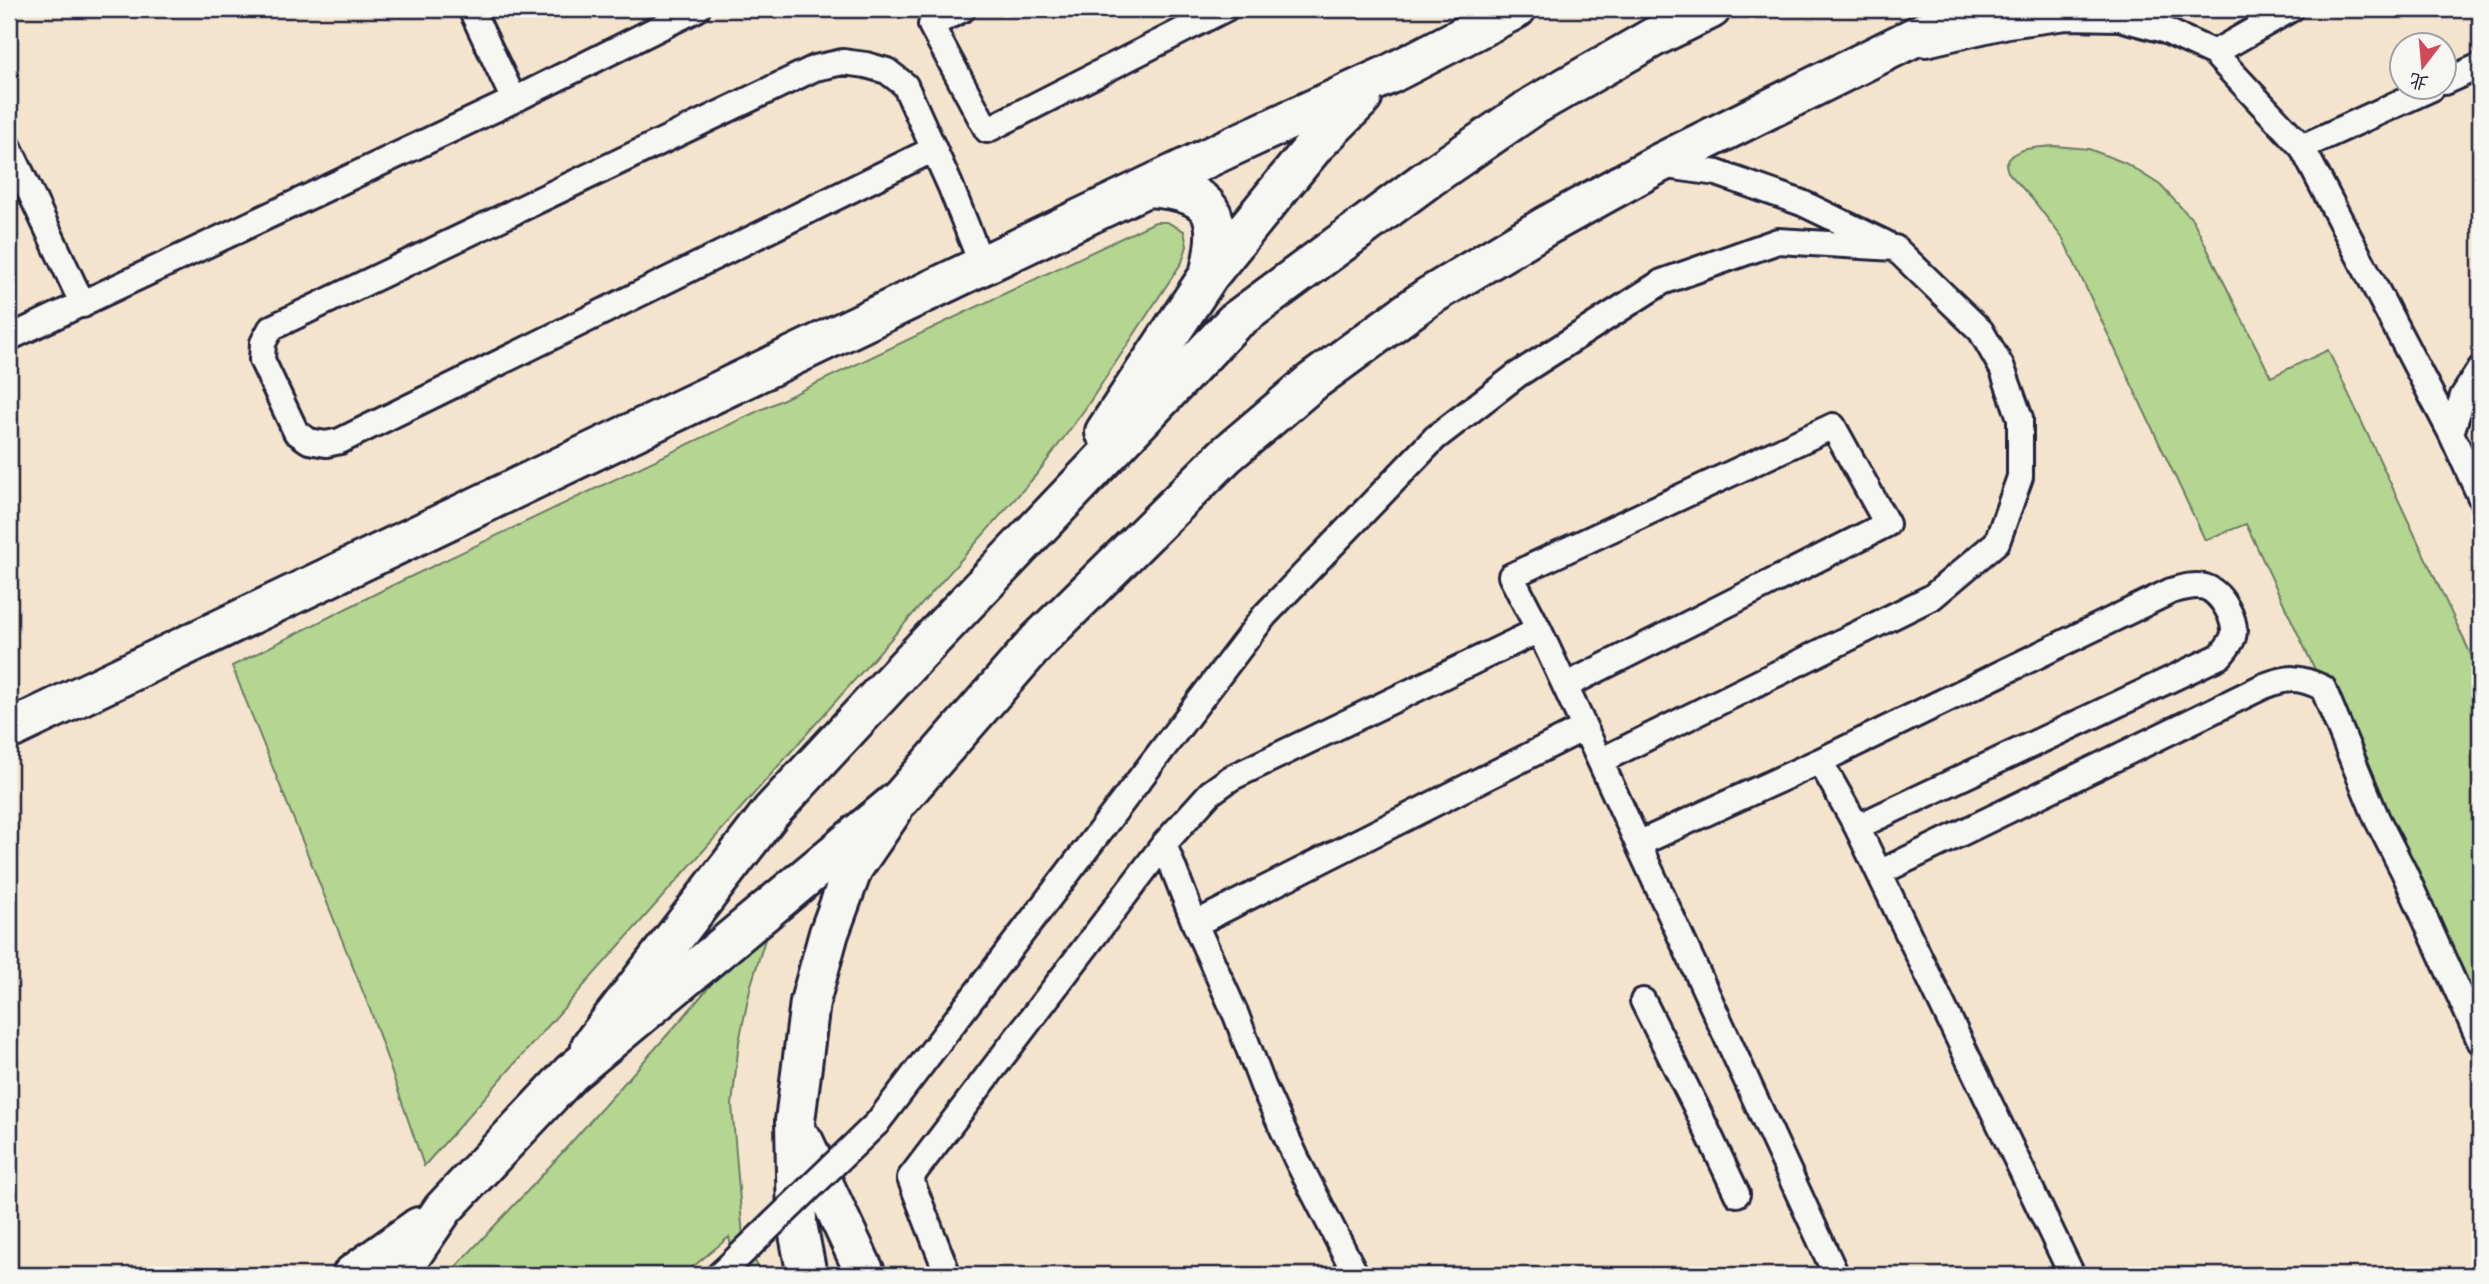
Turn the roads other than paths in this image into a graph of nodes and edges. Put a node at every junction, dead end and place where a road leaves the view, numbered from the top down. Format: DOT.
graph roads {
  1 [pos="471,9"];
  2 [pos="696,9"];
  3 [pos="963,9"];
  4 [pos="1225,9"];
  5 [pos="1516,9"];
  6 [pos="1711,9"];
  7 [pos="1971,9"];
  8 [pos="2291,9"];
  9 [pos="2214,52"];
  10 [pos="1879,55"];
  11 [pos="2480,66"];
  12 [pos="1390,74"];
  13 [pos="2458,76"];
  14 [pos="514,100"];
  15 [pos="2401,102"];
  16 [pos="9,147"];
  17 [pos="2302,147"];
  18 [pos="934,149"];
  19 [pos="1658,164"];
  20 [pos="1148,187"];
  21 [pos="1895,248"];
  22 [pos="982,265"];
  23 [pos="1209,275"];
  24 [pos="83,305"];
  25 [pos="9,338"];
  26 [pos="2480,369"];
  27 [pos="2451,433"];
  28 [pos="2479,491"];
  29 [pos="1051,516"];
  30 [pos="1539,630"];
  31 [pos="1565,686"];
  32 [pos="1584,728"];
  33 [pos="9,730"];
  34 [pos="1600,761"];
  35 [pos="1820,761"];
  36 [pos="901,798"];
  37 [pos="1857,827"];
  38 [pos="1164,844"];
  39 [pos="1638,844"];
  40 [pos="1879,873"];
  41 [pos="1195,924"];
  42 [pos="1643,1001"];
  43 [pos="2480,1041"];
  44 [pos="571,1073"];
  45 [pos="795,1121"];
  46 [pos="1737,1194"];
  47 [pos="443,1209"];
  48 [pos="726,1269"];
  49 [pos="352,1275"];
  50 [pos="398,1275"];
  51 [pos="807,1275"];
  52 [pos="866,1275"];
  53 [pos="948,1275"];
  54 [pos="1356,1275"];
  55 [pos="1836,1275"];
  56 [pos="2072,1275"];
  1 -- 14 [label="lane"];
  2 -- 14 [label="lane"];
  3 -- 4 [label="lane"];
  5 -- 12 [label="main road"];
  6 -- 29 [label="main road"];
  7 -- 10 [label="main road"];
  8 -- 9 [label="lane"];
  9 -- 10 [label="lane"];
  9 -- 17 [label="lane"];
  10 -- 19 [label="main road"];
  11 -- 13 [label="lane"];
  12 -- 20 [label="main road"];
  12 -- 23 [label="main road"];
  14 -- 24 [label="lane"];
  15 -- 17 [label="lane"];
  16 -- 24 [label="lane"];
  17 -- 27 [label="lane"];
  18 -- 18 [label="lane"];
  18 -- 22 [label="lane"];
  19 -- 21 [label="lane"];
  19 -- 36 [label="main road"];
  20 -- 22 [label="main road"];
  20 -- 23 [label="main road"];
  21 -- 34 [label="lane"];
  21 -- 48 [label="lane, bridge"];
  22 -- 33 [label="main road"];
  23 -- 29 [label="main road"];
  24 -- 25 [label="lane"];
  26 -- 27 [label="lane"];
  27 -- 28 [label="lane"];
  29 -- 44 [label="main road"];
  30 -- 31 [label="lane"];
  30 -- 31 [label="lane"];
  30 -- 38 [label="lane"];
  31 -- 32 [label="lane"];
  32 -- 34 [label="lane"];
  32 -- 41 [label="lane"];
  34 -- 39 [label="lane"];
  35 -- 37 [label="lane"];
  35 -- 37 [label="lane"];
  35 -- 39 [label="lane"];
  36 -- 44 [label="main road"];
  36 -- 45 [label="main road"];
  37 -- 40 [label="lane"];
  38 -- 41 [label="lane"];
  38 -- 53 [label="lane"];
  39 -- 55 [label="lane"];
  40 -- 43 [label="lane"];
  40 -- 56 [label="lane"];
  41 -- 54 [label="lane"];
  42 -- 46 [label="lane"];
  44 -- 47 [label="main road"];
  45 -- 51 [label="main road"];
  45 -- 52 [label="main road"];
  47 -- 49 [label="main road"];
  47 -- 50 [label="main road"];
}
